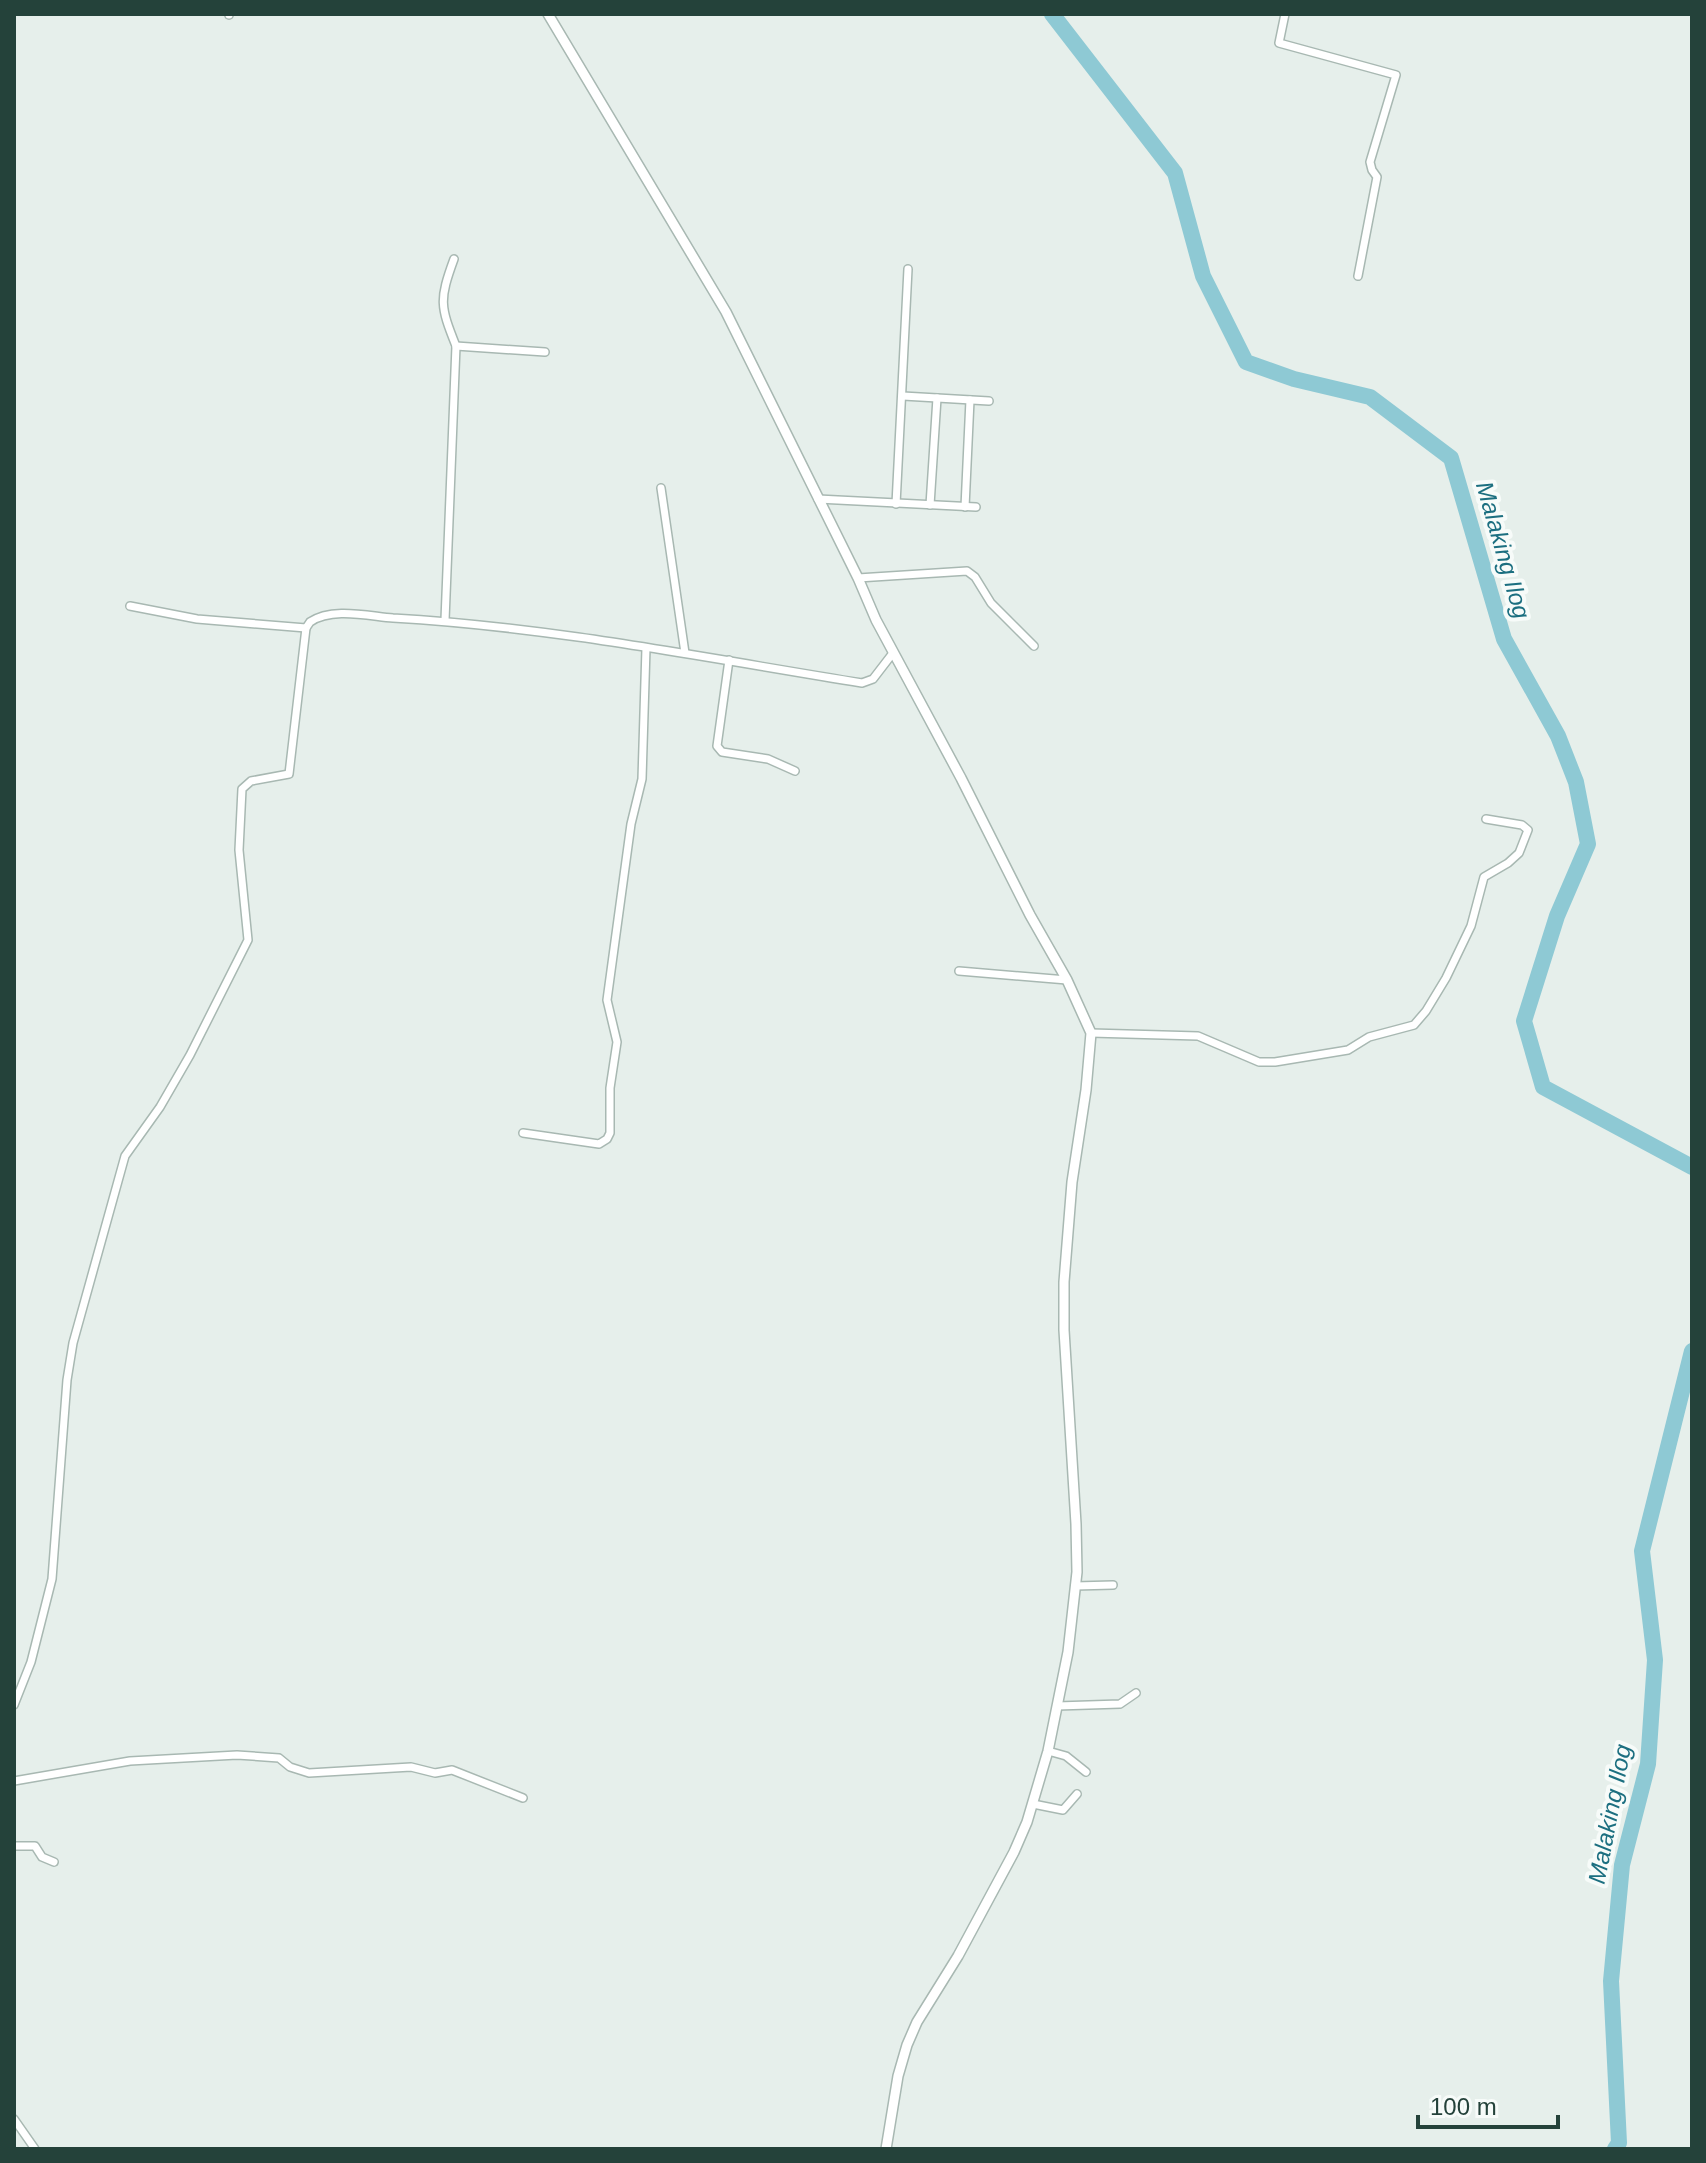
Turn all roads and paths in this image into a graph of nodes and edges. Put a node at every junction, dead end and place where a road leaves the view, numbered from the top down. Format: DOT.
graph roads {
  1 [pos="548,14"];
  2 [pos="1285,14"];
  3 [pos="454,259"];
  4 [pos="908,269"];
  5 [pos="1358,276"];
  6 [pos="456,346"];
  7 [pos="545,352"];
  8 [pos="903,396"];
  9 [pos="937,398"];
  10 [pos="970,400"];
  11 [pos="989,401"];
  12 [pos="661,488"];
  13 [pos="817,499"];
  14 [pos="896,504"];
  15 [pos="930,505"];
  16 [pos="965,507"];
  17 [pos="976,507"];
  18 [pos="858,578"];
  19 [pos="130,606"];
  20 [pos="445,620"];
  21 [pos="306,628"];
  22 [pos="1034,646"];
  23 [pos="646,648"];
  24 [pos="685,653"];
  25 [pos="893,653"];
  26 [pos="729,660"];
  27 [pos="795,771"];
  28 [pos="1486,819"];
  29 [pos="959,971"];
  30 [pos="1067,980"];
  31 [pos="1091,1033"];
  32 [pos="523,1133"];
  33 [pos="1113,1585"];
  34 [pos="1075,1586"];
  35 [pos="1136,1693"];
  36 [pos="14,1705"];
  37 [pos="1057,1706"];
  38 [pos="1048,1751"];
  39 [pos="1086,1772"];
  40 [pos="14,1781"];
  41 [pos="1077,1794"];
  42 [pos="523,1798"];
  43 [pos="1033,1804"];
  44 [pos="14,1846"];
  45 [pos="54,1862"];
  46 [pos="14,2119"];
  47 [pos="35,2149"];
  48 [pos="886,2149"];
  1 -- 13 [label="street"];
  2 -- 5 [label="street"];
  3 -- 6 [label="street"];
  4 -- 8 [label="street"];
  6 -- 7 [label="street"];
  6 -- 20 [label="street"];
  8 -- 9 [label="street"];
  8 -- 14 [label="street"];
  9 -- 10 [label="street"];
  9 -- 15 [label="street"];
  10 -- 11 [label="street"];
  10 -- 16 [label="street"];
  12 -- 24 [label="street"];
  13 -- 14 [label="street"];
  13 -- 18 [label="street"];
  14 -- 15 [label="street"];
  15 -- 16 [label="street"];
  16 -- 17 [label="street"];
  18 -- 22 [label="street"];
  18 -- 25 [label="street"];
  19 -- 21 [label="street"];
  20 -- 21 [label="street"];
  20 -- 23 [label="street"];
  21 -- 36 [label="street"];
  23 -- 24 [label="street"];
  23 -- 32 [label="street"];
  24 -- 26 [label="street"];
  25 -- 26 [label="street"];
  25 -- 30 [label="street"];
  26 -- 27 [label="street"];
  28 -- 31 [label="street"];
  29 -- 30 [label="street"];
  30 -- 31 [label="street"];
  31 -- 34 [label="street"];
  33 -- 34 [label="street"];
  34 -- 37 [label="street"];
  35 -- 37 [label="street"];
  37 -- 38 [label="street"];
  38 -- 39 [label="street"];
  38 -- 43 [label="street"];
  40 -- 42 [label="street"];
  41 -- 43 [label="street"];
  43 -- 48 [label="street"];
  44 -- 45 [label="street"];
  46 -- 47 [label="street"];
}
